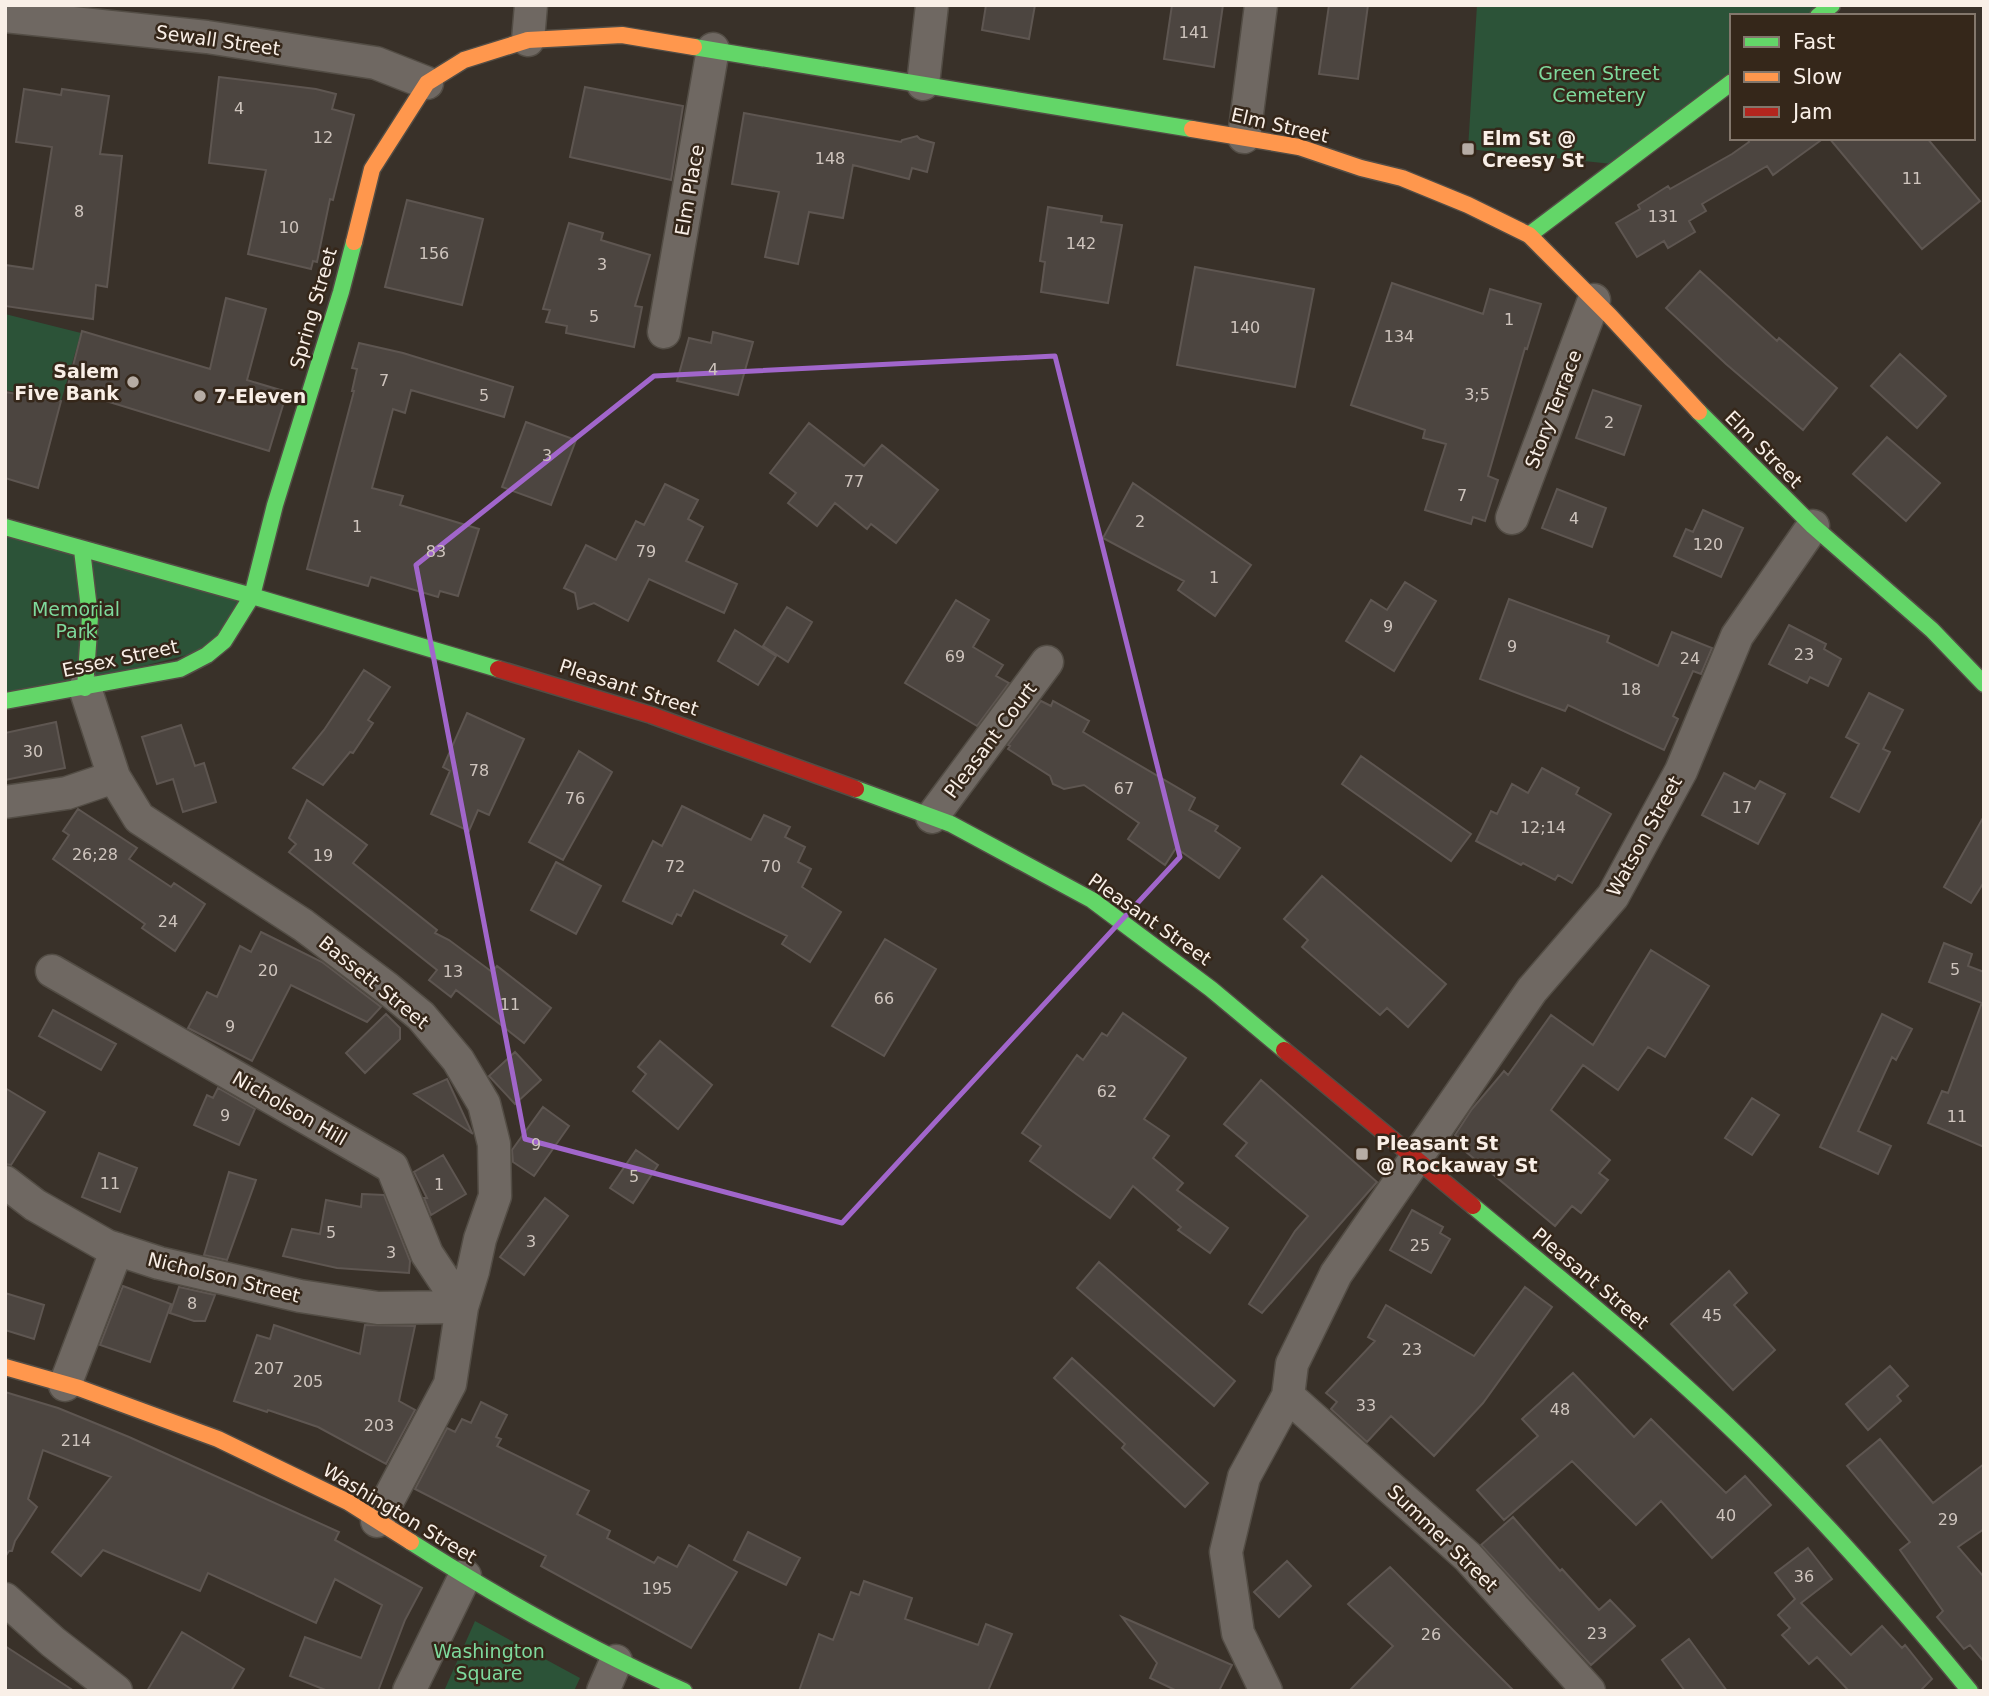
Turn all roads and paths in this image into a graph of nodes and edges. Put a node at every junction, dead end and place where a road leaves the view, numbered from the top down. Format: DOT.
graph roads {
  1 [pos="531,5"];
  2 [pos="932,5"];
  3 [pos="1261,5"];
  4 [pos="5,16"];
  5 [pos="528,40"];
  6 [pos="713,49"];
  7 [pos="428,83"];
  8 [pos="923,84"];
  9 [pos="1730,84"];
  10 [pos="1244,137"];
  11 [pos="1529,235"];
  12 [pos="1594,300"];
  13 [pos="664,332"];
  14 [pos="1512,518"];
  15 [pos="1813,526"];
  16 [pos="5,527"];
  17 [pos="82,550"];
  18 [pos="252,596"];
  19 [pos="1047,662"];
  20 [pos="1984,684"];
  21 [pos="85,688"];
  22 [pos="5,701"];
  23 [pos="114,777"];
  24 [pos="5,802"];
  25 [pos="932,817"];
  26 [pos="52,971"];
  27 [pos="1416,1160"];
  28 [pos="5,1182"];
  29 [pos="117,1249"];
  30 [pos="462,1307"];
  31 [pos="5,1367"];
  32 [pos="65,1385"];
  33 [pos="1288,1396"];
  34 [pos="377,1521"];
  35 [pos="465,1576"];
  36 [pos="5,1599"];
  37 [pos="616,1661"];
  38 [pos="117,1691"];
  39 [pos="409,1691"];
  40 [pos="603,1691"];
  41 [pos="684,1691"];
  42 [pos="1266,1691"];
  43 [pos="1589,1691"];
  44 [pos="1970,1691"];
  1 -- 5 [label="street"];
  2 -- 8 [label="street"];
  3 -- 10 [label="street"];
  4 -- 7 [label="street, Sewall Street"];
  5 -- 6 [label="main road, Elm Street"];
  5 -- 7 [label="main road, Elm Street"];
  6 -- 8 [label="main road, Elm Street"];
  6 -- 13 [label="street, Elm Place"];
  7 -- 18 [label="main road, Spring Street"];
  8 -- 10 [label="main road, Elm Street"];
  9 -- 11 [label="main road"];
  10 -- 11 [label="main road, Elm Street"];
  11 -- 12 [label="main road, Elm Street"];
  12 -- 14 [label="street, Story Terrace"];
  12 -- 15 [label="main road, Elm Street"];
  15 -- 20 [label="main road, Elm Street"];
  15 -- 27 [label="street, Watson Street"];
  16 -- 17 [label="main road, Pleasant Street"];
  17 -- 18 [label="main road, Pleasant Street"];
  17 -- 21 [label="main road, Bassett Street"];
  18 -- 21 [label="main road, Essex Street"];
  18 -- 25 [label="main road, Pleasant Street"];
  19 -- 25 [label="street, Pleasant Court"];
  21 -- 22 [label="main road, Essex Street"];
  21 -- 23 [label="street, Bassett Street"];
  23 -- 24 [label="street"];
  23 -- 30 [label="street, Bassett Street"];
  25 -- 27 [label="main road, Pleasant Street"];
  26 -- 30 [label="street, Nicholson Hill"];
  27 -- 33 [label="street, Watson Street"];
  27 -- 44 [label="main road, Pleasant Street"];
  28 -- 29 [label="street, Nicholson Street"];
  29 -- 30 [label="street, Nicholson Street"];
  29 -- 32 [label="street"];
  30 -- 34 [label="street, Bassett Street"];
  31 -- 32 [label="main road, Washington Street"];
  32 -- 34 [label="main road, Washington Street"];
  33 -- 42 [label="street, Watson Street"];
  33 -- 43 [label="street, Summer Street"];
  34 -- 35 [label="main road, Washington Street"];
  35 -- 37 [label="main road, Washington Street"];
  35 -- 39 [label="street"];
  36 -- 38 [label="street"];
  37 -- 40 [label="street"];
  37 -- 41 [label="main road, Washington Street"];
}
